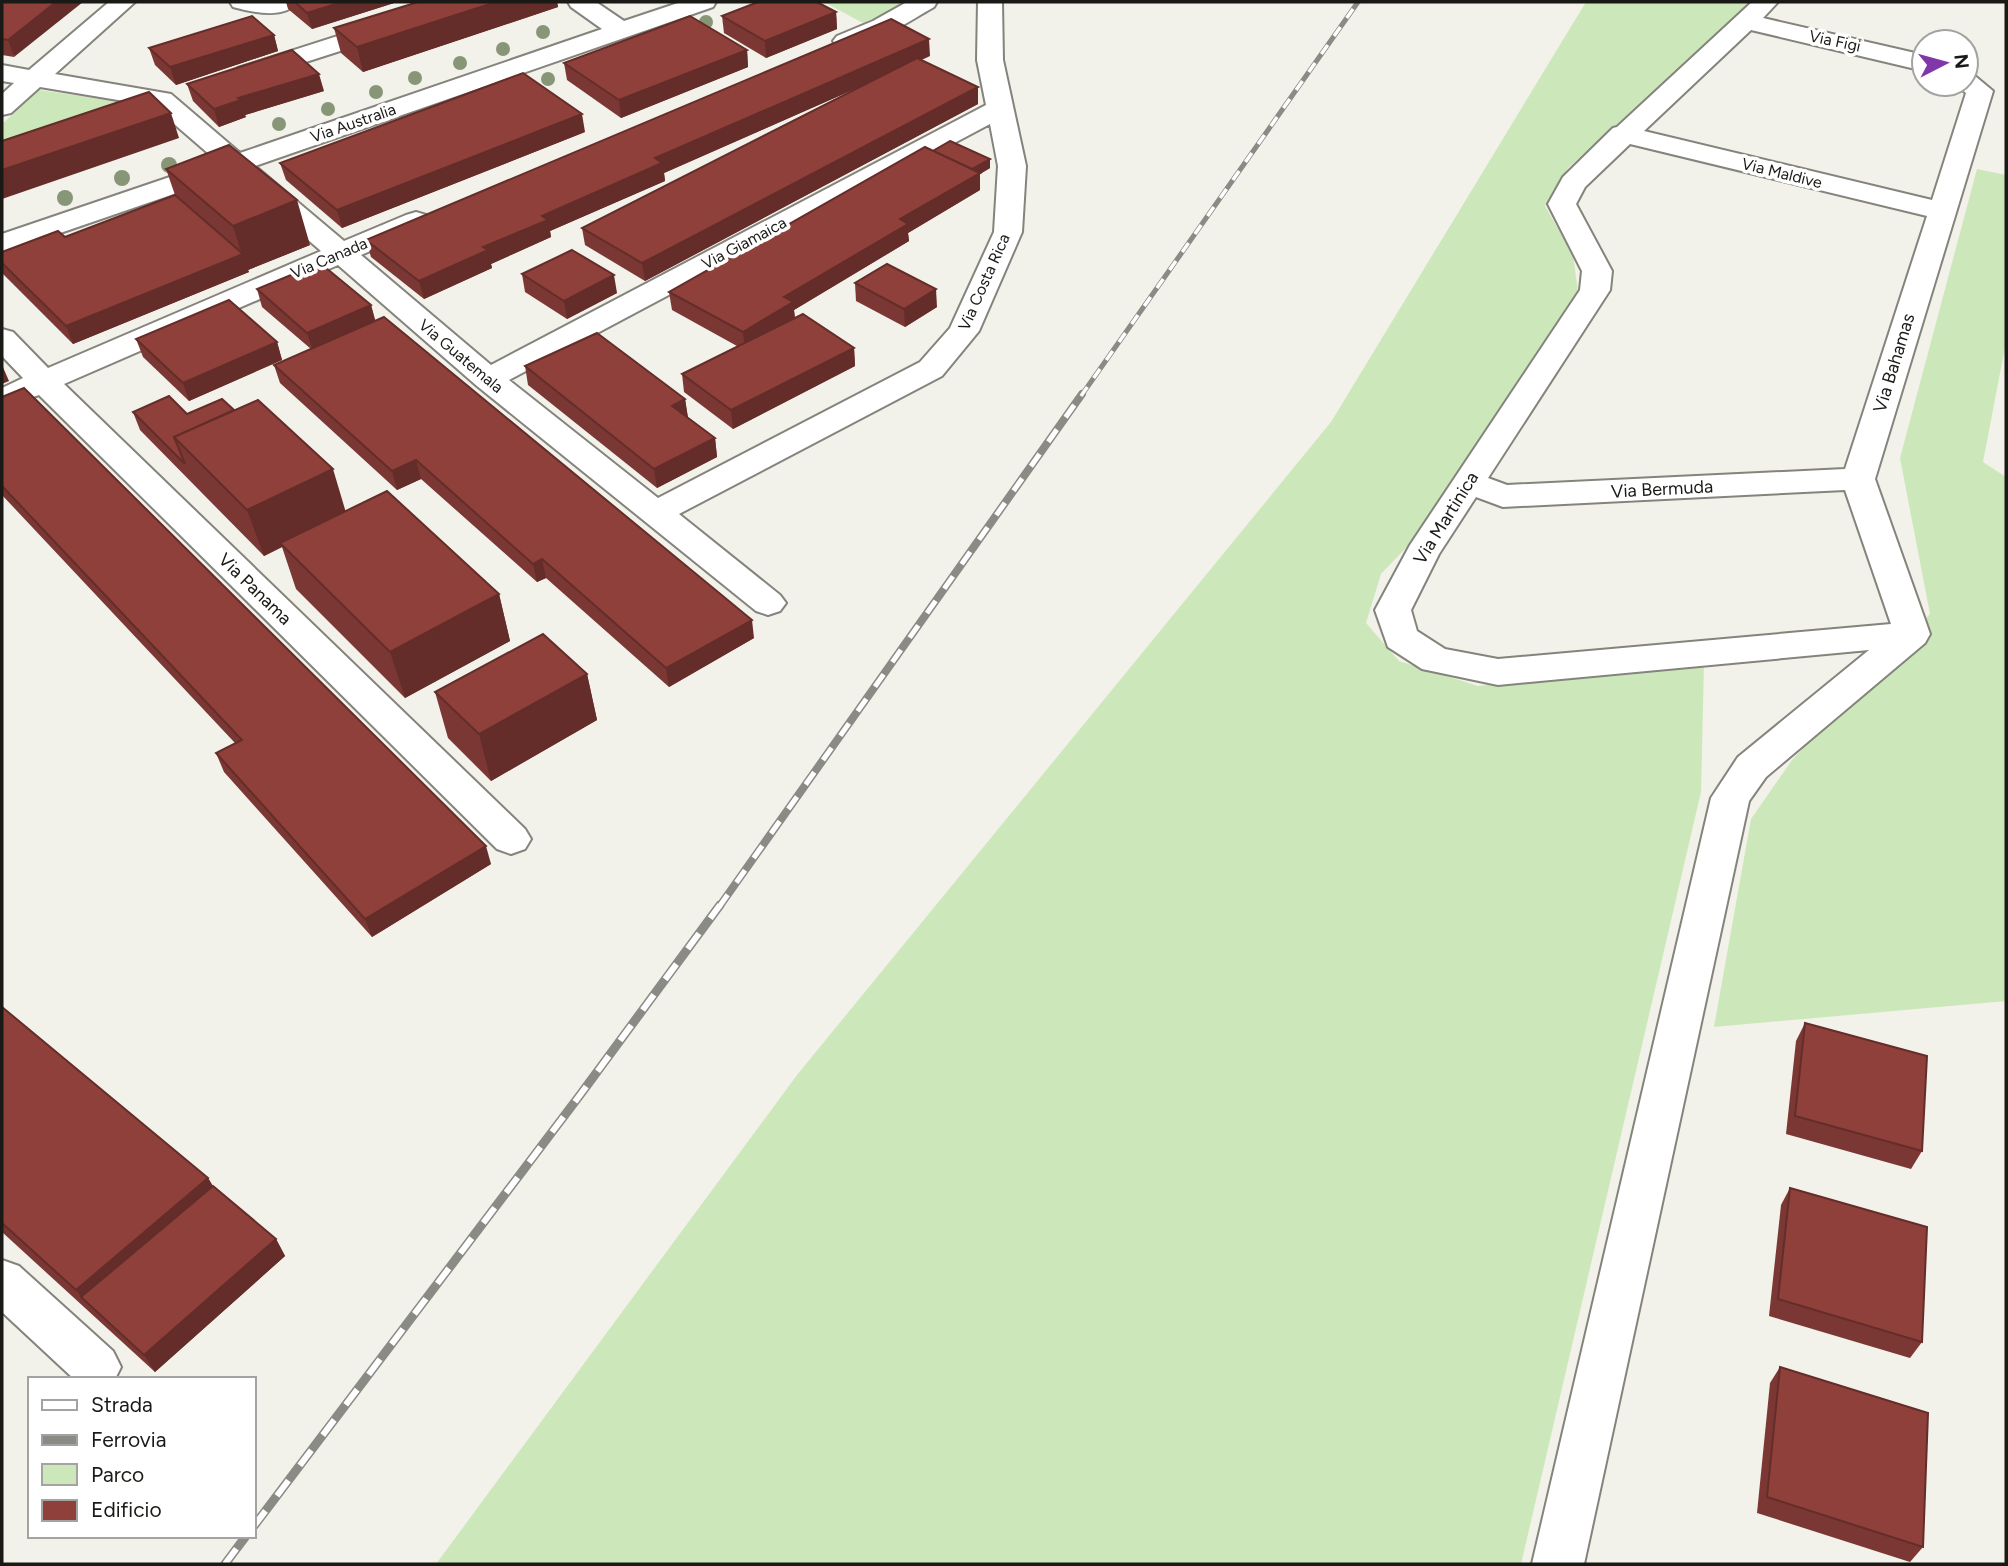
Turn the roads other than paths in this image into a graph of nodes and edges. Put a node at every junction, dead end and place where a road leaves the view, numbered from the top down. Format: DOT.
graph roads {
  1 [pos="124,2"];
  2 [pos="242,2"];
  3 [pos="468,2"];
  4 [pos="580,2"];
  5 [pos="704,2"];
  6 [pos="925,2"];
  7 [pos="990,2"];
  8 [pos="279,4"];
  9 [pos="1756,12"];
  10 [pos="621,31"];
  11 [pos="817,53"];
  12 [pos="1910,59"];
  13 [pos="2,73"];
  14 [pos="35,78"];
  15 [pos="228,79"];
  16 [pos="175,96"];
  17 [pos="1970,98"];
  18 [pos="2,107"];
  19 [pos="1000,108"];
  20 [pos="113,117"];
  21 [pos="1622,135"];
  22 [pos="234,164"];
  23 [pos="443,210"];
  24 [pos="1941,211"];
  25 [pos="2,244"];
  26 [pos="340,253"];
  27 [pos="2,338"];
  28 [pos="488,379"];
  29 [pos="43,382"];
  30 [pos="2,399"];
  31 [pos="1858,480"];
  32 [pos="1469,482"];
  33 [pos="655,513"];
  34 [pos="768,603"];
  35 [pos="1912,634"];
  36 [pos="511,839"];
  37 [pos="2,1281"];
  38 [pos="96,1367"];
  39 [pos="1558,1564"];
  1 -- 14 [label="street"];
  2 -- 8 [label="street"];
  3 -- 15 [label="street"];
  4 -- 10 [label="street"];
  5 -- 10 [label="street, Via Australia"];
  6 -- 11 [label="street"];
  7 -- 19 [label="street, Via Costa Rica"];
  9 -- 12 [label="street, Via Figi"];
  9 -- 21 [label="street, Via Martinica"];
  10 -- 22 [label="street, Via Australia"];
  13 -- 14 [label="street"];
  14 -- 16 [label="street"];
  14 -- 18 [label="street"];
  16 -- 20 [label="street"];
  16 -- 22 [label="street, Via Guatemala"];
  17 -- 24 [label="street, Via Bahamas"];
  19 -- 28 [label="street, Via Giamaica"];
  19 -- 33 [label="street, Via Costa Rica"];
  21 -- 24 [label="street, Via Maldive"];
  21 -- 32 [label="street, Via Martinica"];
  22 -- 25 [label="street, Via Australia"];
  22 -- 26 [label="street, Via Guatemala"];
  23 -- 26 [label="street, Via Canada"];
  24 -- 31 [label="street, Via Bahamas"];
  26 -- 28 [label="street, Via Guatemala"];
  26 -- 29 [label="street, Via Canada"];
  27 -- 29 [label="street, Via Panama"];
  28 -- 33 [label="street, Via Guatemala"];
  29 -- 30 [label="street, Via Canada"];
  29 -- 36 [label="street, Via Panama"];
  31 -- 32 [label="street, Via Bermuda"];
  31 -- 35 [label="street"];
  32 -- 35 [label="street, Via Martinica"];
  33 -- 34 [label="street, Via Guatemala"];
  35 -- 39 [label="street"];
  37 -- 38 [label="street"];
}
